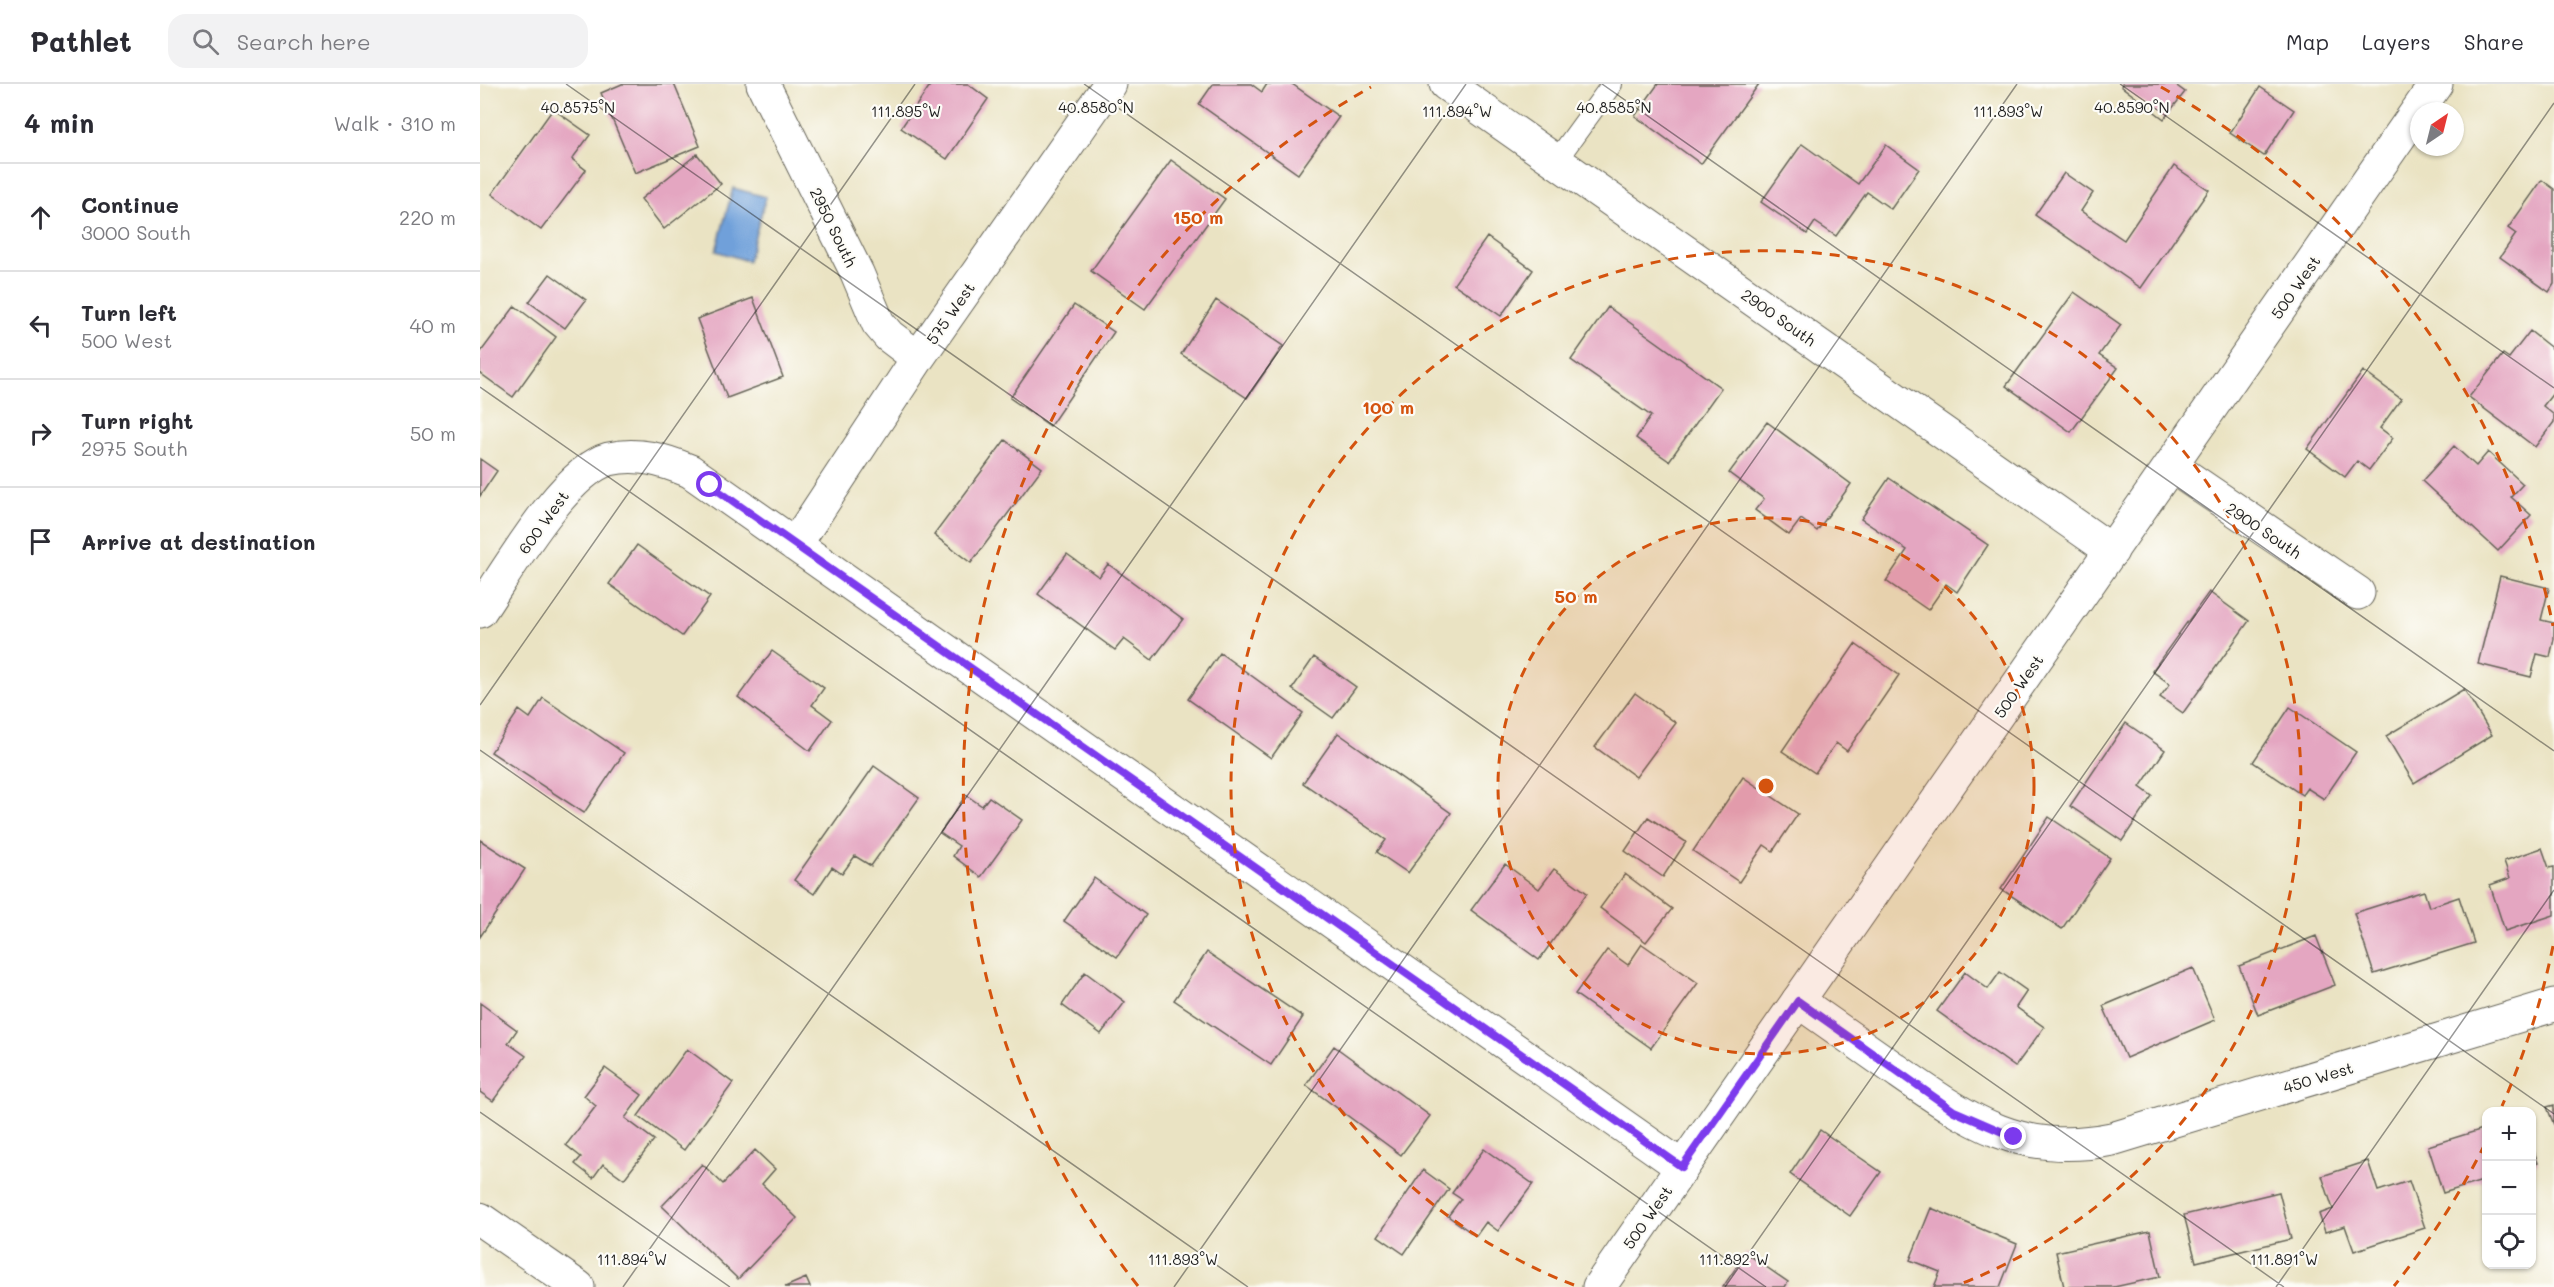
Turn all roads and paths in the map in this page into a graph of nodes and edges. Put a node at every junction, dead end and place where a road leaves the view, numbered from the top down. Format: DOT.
graph roads {
  1 [pos="763,84"];
  2 [pos="1110,84"];
  3 [pos="1446,84"];
  4 [pos="1612,84"];
  5 [pos="2436,84"];
  6 [pos="1556,161"];
  7 [pos="918,358"];
  8 [pos="2171,466"];
  9 [pos="795,545"];
  10 [pos="2112,551"];
  11 [pos="2358,593"];
  12 [pos="480,611"];
  13 [pos="1798,1001"];
  14 [pos="2554,1005"];
  15 [pos="1682,1167"];
  16 [pos="480,1219"];
  17 [pos="578,1287"];
  18 [pos="1599,1287"];
  1 -- 7 [label="street, 2950 South"];
  2 -- 7 [label="street, 575 West"];
  3 -- 6 [label="street, 2900 South"];
  4 -- 6 [label="lane"];
  5 -- 8 [label="street, 500 West"];
  6 -- 10 [label="street, 2900 South"];
  7 -- 9 [label="street, 575 West"];
  8 -- 10 [label="street, 500 West"];
  8 -- 11 [label="street, 2900 South"];
  9 -- 12 [label="street, 600 West"];
  9 -- 15 [label="street"];
  10 -- 13 [label="street, 500 West"];
  13 -- 14 [label="street, 450 West"];
  13 -- 15 [label="street, 500 West"];
  15 -- 18 [label="street, 500 West"];
  16 -- 17 [label="street"];
}
